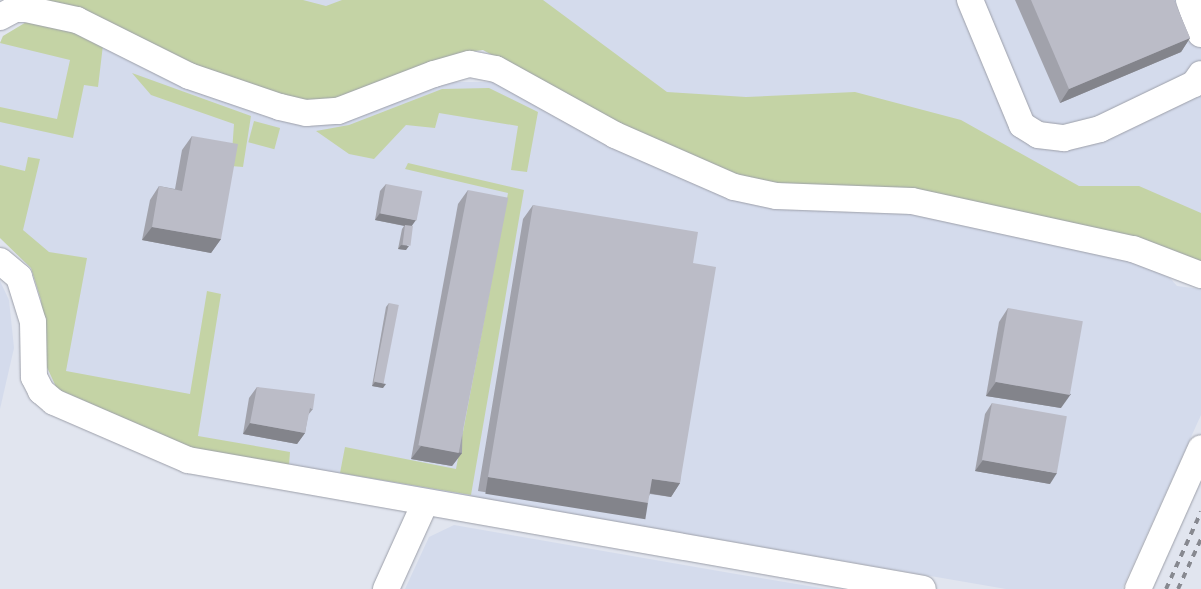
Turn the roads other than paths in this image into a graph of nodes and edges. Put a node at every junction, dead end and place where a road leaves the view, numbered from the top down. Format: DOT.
graph roads {
  1 [pos="970,0"];
  2 [pos="1190,0"];
  3 [pos="3,11"];
  4 [pos="1201,34"];
  5 [pos="1201,74"];
  6 [pos="0,261"];
  7 [pos="1201,275"];
  8 [pos="1201,448"];
  9 [pos="425,503"];
  10 [pos="386,589"];
  11 [pos="923,589"];
  12 [pos="1138,589"];
  1 -- 5 [label="street"];
  2 -- 4 [label="street"];
  3 -- 7 [label="street"];
  6 -- 9 [label="street"];
  8 -- 12 [label="street"];
  9 -- 10 [label="street"];
  9 -- 11 [label="street"];
}
